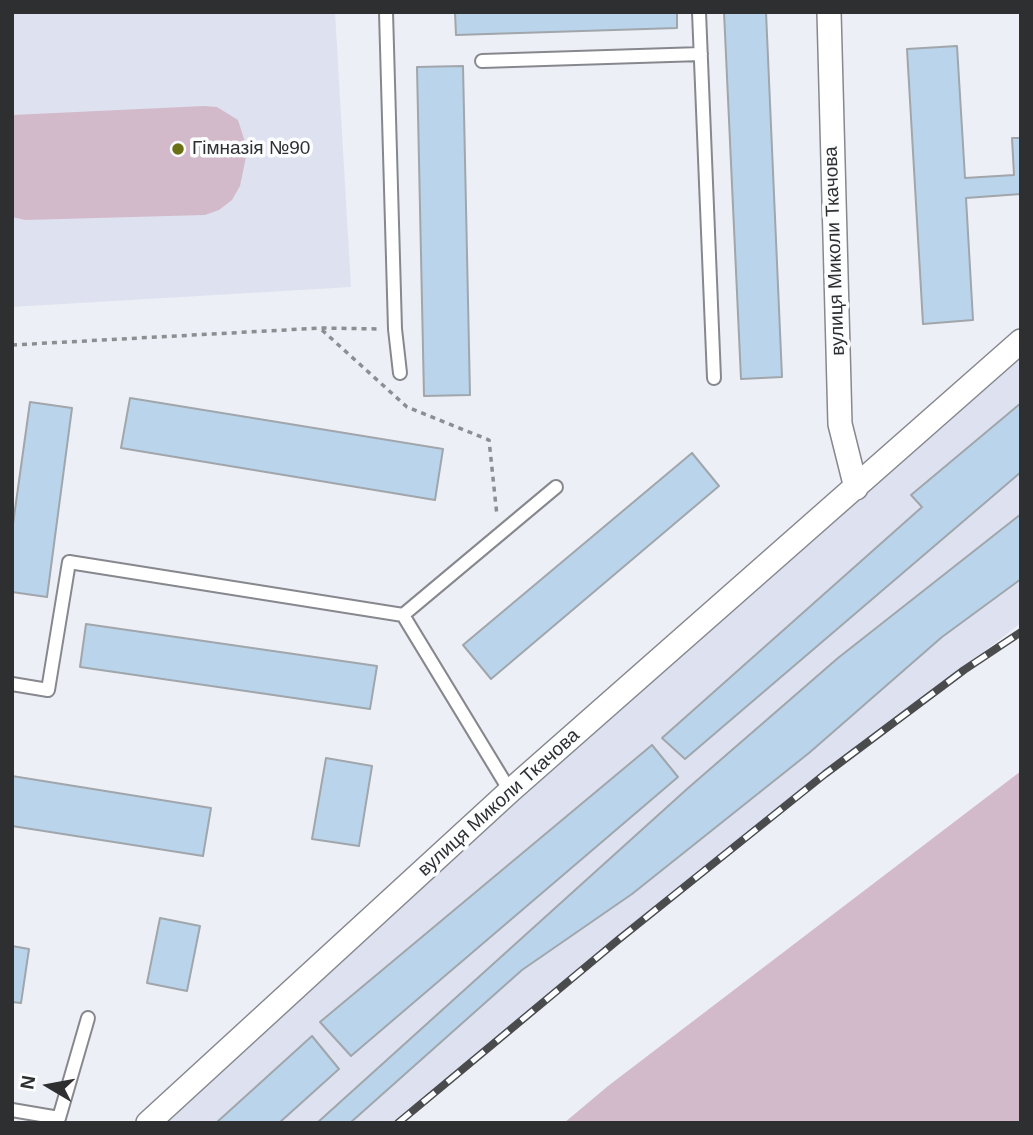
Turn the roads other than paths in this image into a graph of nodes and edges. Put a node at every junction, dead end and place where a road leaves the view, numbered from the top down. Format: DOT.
graph roads {
  1 [pos="386,12"];
  2 [pos="699,12"];
  3 [pos="828,12"];
  4 [pos="701,54"];
  5 [pos="482,61"];
  6 [pos="1021,341"];
  7 [pos="400,373"];
  8 [pos="714,378"];
  9 [pos="556,487"];
  10 [pos="856,488"];
  11 [pos="403,615"];
  12 [pos="12,684"];
  13 [pos="510,791"];
  14 [pos="88,1018"];
  15 [pos="12,1110"];
  16 [pos="59,1120"];
  17 [pos="148,1123"];
  1 -- 7 [label="lane"];
  2 -- 4 [label="lane"];
  3 -- 10 [label="street, вулиця Миколи Ткачова"];
  4 -- 5 [label="lane"];
  4 -- 8 [label="lane"];
  6 -- 10 [label="street, вулиця Миколи Ткачова"];
  9 -- 11 [label="lane"];
  10 -- 13 [label="street, вулиця Миколи Ткачова"];
  11 -- 12 [label="lane"];
  11 -- 13 [label="lane"];
  13 -- 17 [label="street, вулиця Миколи Ткачова"];
  14 -- 16 [label="lane"];
  15 -- 16 [label="lane"];
}
